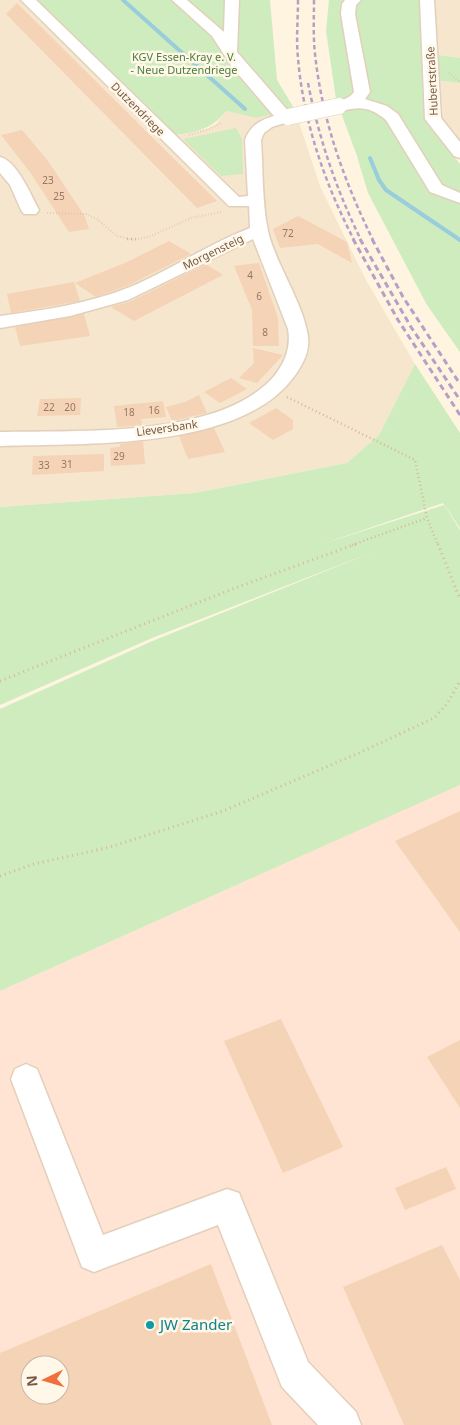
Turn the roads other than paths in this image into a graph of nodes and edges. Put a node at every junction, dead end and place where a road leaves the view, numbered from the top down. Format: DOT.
graph roads {
  1 [pos="28,0"];
  2 [pos="179,0"];
  3 [pos="232,0"];
  4 [pos="354,0"];
  5 [pos="427,0"];
  6 [pos="230,51"];
  7 [pos="356,101"];
  8 [pos="286,117"];
  9 [pos="460,153"];
  10 [pos="0,162"];
  11 [pos="460,198"];
  12 [pos="256,201"];
  13 [pos="30,210"];
  14 [pos="259,232"];
  15 [pos="0,322"];
  16 [pos="0,439"];
  17 [pos="26,1079"];
  18 [pos="343,1425"];
  1 -- 12 [label="street, Dutzendriege"];
  2 -- 6 [label="street"];
  3 -- 6 [label="street"];
  4 -- 7 [label="street"];
  5 -- 9 [label="street, Hubertstraße"];
  6 -- 8 [label="street"];
  7 -- 8 [label="street, Morgensteig, bridge"];
  7 -- 11 [label="street"];
  8 -- 12 [label="street, Morgensteig"];
  10 -- 13 [label="street"];
  12 -- 14 [label="street, Morgensteig"];
  14 -- 15 [label="street, Morgensteig"];
  14 -- 16 [label="street, Lieversbank"];
  17 -- 18 [label="street"];
}
